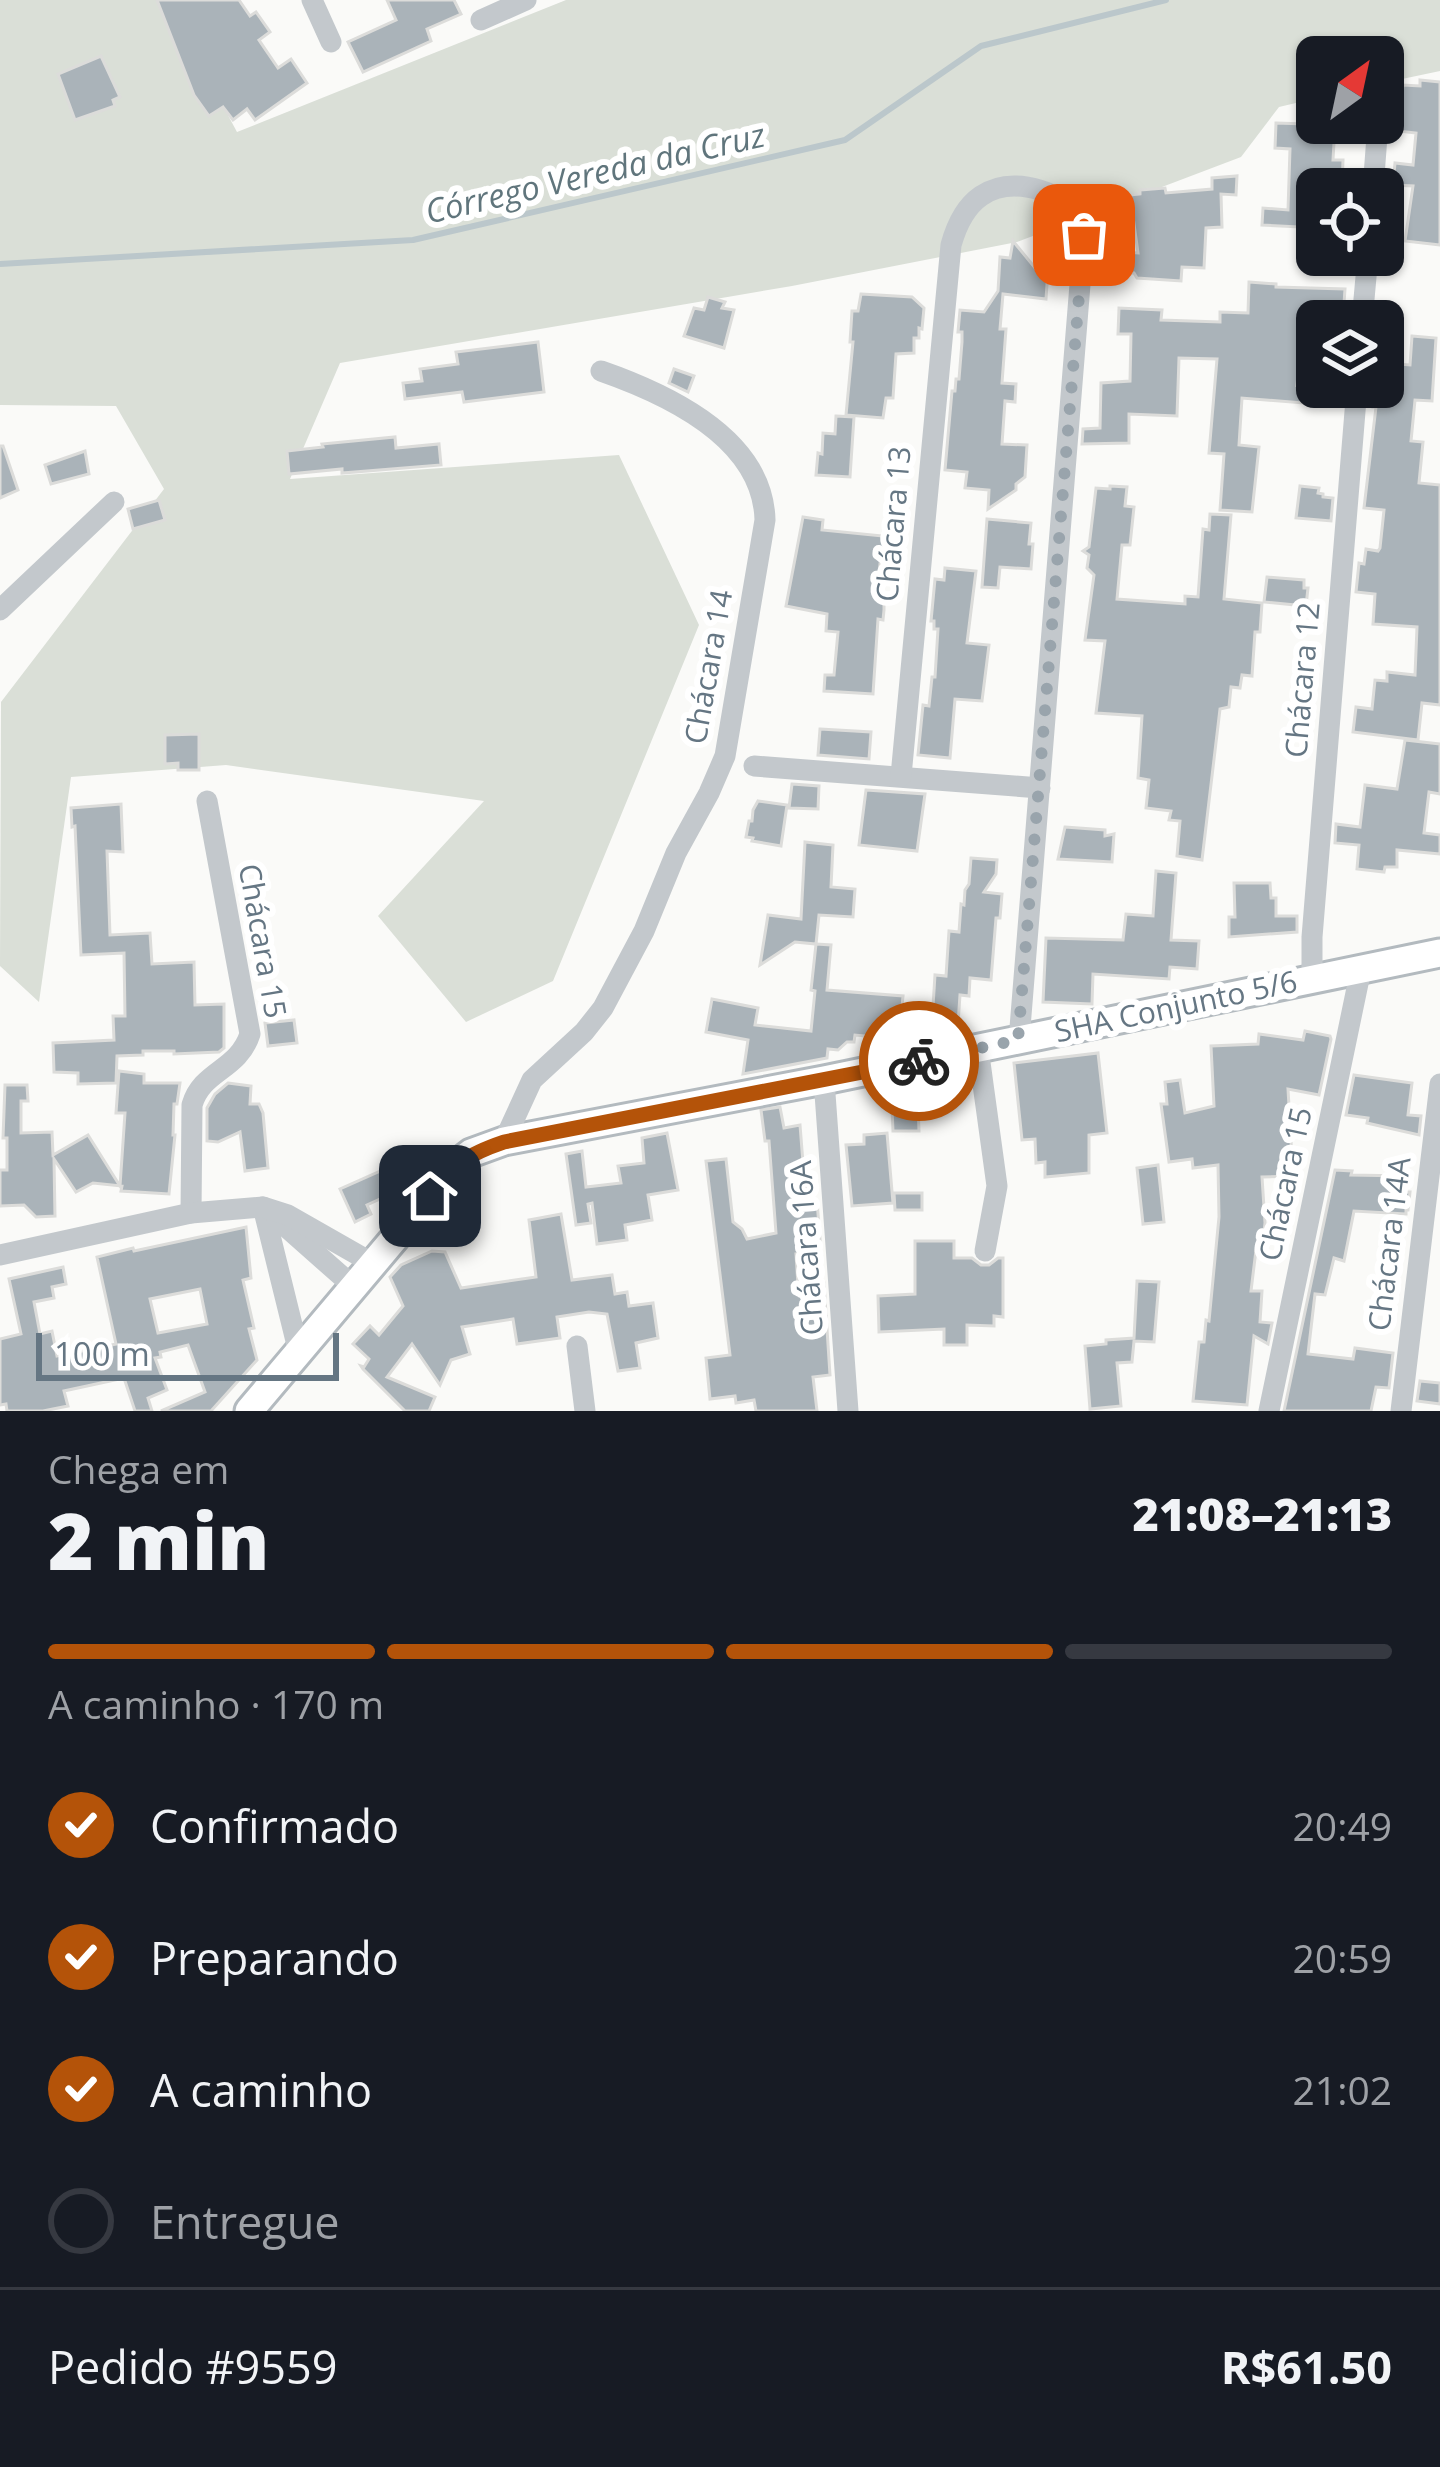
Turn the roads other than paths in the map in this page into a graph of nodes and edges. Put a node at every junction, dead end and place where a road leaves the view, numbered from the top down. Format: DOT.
graph roads {
  1 [pos="312,0"];
  2 [pos="526,0"];
  3 [pos="482,20"];
  4 [pos="331,42"];
  5 [pos="601,371"];
  6 [pos="1355,408"];
  7 [pos="114,502"];
  8 [pos="0,610"];
  9 [pos="754,766"];
  10 [pos="902,776"];
  11 [pos="1040,788"];
  12 [pos="207,801"];
  13 [pos="1440,953"];
  14 [pos="1361,969"];
  15 [pos="1312,978"];
  16 [pos="1018,1040"];
  17 [pos="978,1048"];
  18 [pos="824,1081"];
  19 [pos="1440,1084"];
  20 [pos="504,1142"];
  21 [pos="263,1207"];
  22 [pos="191,1214"];
  23 [pos="985,1252"];
  24 [pos="0,1255"];
  25 [pos="374,1264"];
  26 [pos="354,1287"];
  27 [pos="577,1346"];
  28 [pos="299,1353"];
  29 [pos="249,1411"];
  30 [pos="584,1411"];
  31 [pos="848,1411"];
  32 [pos="1269,1411"];
  33 [pos="1400,1411"];
  1 -- 4 [label="street"];
  2 -- 3 [label="street"];
  5 -- 20 [label="street, Chácara 14"];
  6 -- 15 [label="street, Chácara 12"];
  7 -- 8 [label="street"];
  9 -- 10 [label="street"];
  10 -- 11 [label="street"];
  10 -- 11 [label="street, Chácara 13"];
  11 -- 16 [label="street"];
  12 -- 22 [label="street, Chácara 15"];
  13 -- 14 [label="street, SHA Conjunto 5/6"];
  14 -- 15 [label="street, SHA Conjunto 5/6"];
  14 -- 32 [label="street, Chácara 15"];
  15 -- 16 [label="street, SHA Conjunto 5/6"];
  16 -- 17 [label="street, SHA Conjunto 5/6"];
  17 -- 18 [label="street, SHA Conjunto 5/6"];
  17 -- 23 [label="street"];
  18 -- 20 [label="street, SHA Conjunto 5/6"];
  18 -- 31 [label="street, Chácara 16A"];
  19 -- 33 [label="street, Chácara 14A"];
  20 -- 25 [label="street, SHA Conjunto 5/6"];
  21 -- 22 [label="street"];
  21 -- 25 [label="street"];
  21 -- 26 [label="street"];
  21 -- 28 [label="street"];
  22 -- 24 [label="street"];
  25 -- 26 [label="street, SHA Conjunto 5/6"];
  26 -- 28 [label="street, SHA Conjunto 5/6"];
  27 -- 30 [label="street"];
  28 -- 29 [label="street, SHA Conjunto 5/6"];
}
